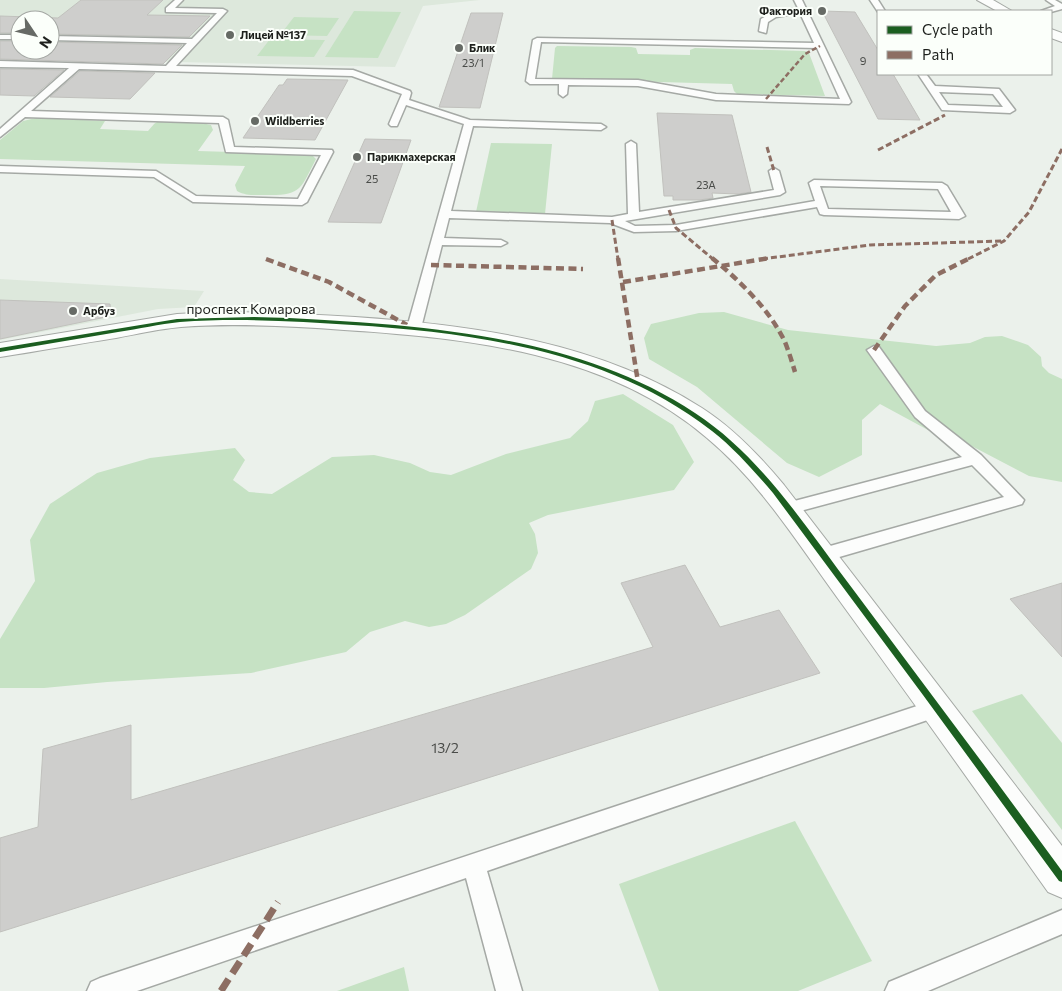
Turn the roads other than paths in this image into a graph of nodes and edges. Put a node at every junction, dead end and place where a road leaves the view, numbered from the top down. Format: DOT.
graph roads {
  1 [pos="179,0"];
  2 [pos="798,0"];
  3 [pos="983,0"];
  4 [pos="1050,0"];
  5 [pos="1062,7"];
  6 [pos="802,10"];
  7 [pos="1004,10"];
  8 [pos="1048,10"];
  9 [pos="763,31"];
  10 [pos="60,38"];
  11 [pos="194,41"];
  12 [pos="820,46"];
  13 [pos="0,64"];
  14 [pos="77,66"];
  15 [pos="169,68"];
  16 [pos="923,75"];
  17 [pos="564,82"];
  18 [pos="933,89"];
  19 [pos="562,94"];
  20 [pos="403,101"];
  21 [pos="22,114"];
  22 [pos="469,123"];
  23 [pos="394,124"];
  24 [pos="601,126"];
  25 [pos="0,134"];
  26 [pos="631,144"];
  27 [pos="0,169"];
  28 [pos="12,170"];
  29 [pos="774,171"];
  30 [pos="0,181"];
  31 [pos="820,203"];
  32 [pos="444,214"];
  33 [pos="634,216"];
  34 [pos="612,220"];
  35 [pos="437,241"];
  36 [pos="501,243"];
  37 [pos="414,328"];
  38 [pos="0,350"];
  39 [pos="874,350"];
  40 [pos="976,459"];
  41 [pos="788,508"];
  42 [pos="822,555"];
  43 [pos="938,708"];
  44 [pos="474,865"];
  45 [pos="1062,878"];
  46 [pos="1062,922"];
  47 [pos="100,991"];
  48 [pos="510,991"];
  49 [pos="898,991"];
  1 -- 11 [label="lane"];
  2 -- 6 [label="lane"];
  3 -- 7 [label="street"];
  4 -- 5 [label="lane"];
  5 -- 8 [label="lane"];
  6 -- 9 [label="lane"];
  6 -- 12 [label="lane"];
  10 -- 11 [label="lane"];
  11 -- 15 [label="lane"];
  12 -- 17 [label="lane"];
  12 -- 17 [label="lane"];
  13 -- 14 [label="lane"];
  14 -- 15 [label="lane"];
  14 -- 21 [label="lane"];
  15 -- 20 [label="lane"];
  16 -- 18 [label="lane"];
  17 -- 19 [label="lane"];
  18 -- 18 [label="lane"];
  20 -- 22 [label="lane"];
  20 -- 23 [label="lane"];
  21 -- 25 [label="lane"];
  21 -- 28 [label="lane"];
  22 -- 24 [label="lane"];
  22 -- 32 [label="lane"];
  26 -- 33 [label="lane"];
  27 -- 28 [label="lane"];
  28 -- 30 [label="lane"];
  29 -- 33 [label="lane"];
  31 -- 31 [label="lane"];
  31 -- 34 [label="lane"];
  32 -- 34 [label="lane"];
  32 -- 35 [label="lane"];
  33 -- 34 [label="lane"];
  35 -- 36 [label="lane"];
  35 -- 37 [label="lane"];
  37 -- 38 [label="street, проспект Комарова"];
  37 -- 41 [label="street, проспект Комарова"];
  39 -- 40 [label="lane"];
  40 -- 41 [label="lane"];
  40 -- 42 [label="lane"];
  41 -- 42 [label="street, проспект Комарова"];
  42 -- 43 [label="street, проспект Комарова"];
  43 -- 44 [label="lane"];
  43 -- 45 [label="street, проспект Комарова"];
  44 -- 47 [label="lane"];
  44 -- 48 [label="lane"];
  46 -- 49 [label="lane"];
}
